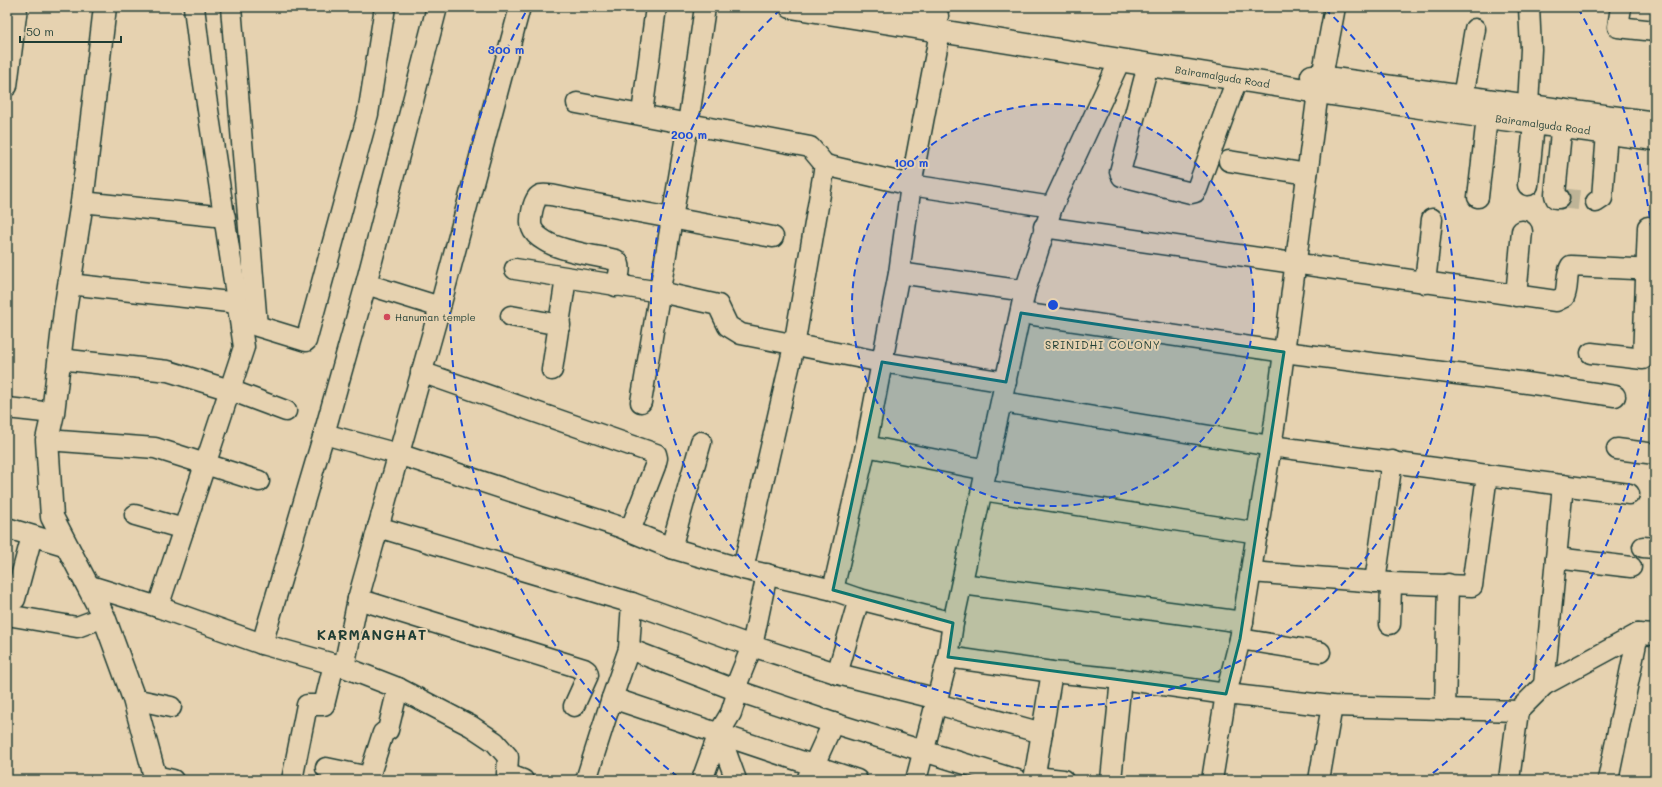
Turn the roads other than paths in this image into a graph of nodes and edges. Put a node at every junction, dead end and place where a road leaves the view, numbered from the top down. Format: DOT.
graph roads {
  1 [pos="17,7"];
  2 [pos="105,7"];
  3 [pos="194,7"];
  4 [pos="231,7"];
  5 [pos="385,7"];
  6 [pos="437,7"];
  7 [pos="520,7"];
  8 [pos="656,7"];
  9 [pos="705,7"];
  10 [pos="791,7"];
  11 [pos="886,7"];
  12 [pos="1336,7"];
  13 [pos="1529,7"];
  14 [pos="1621,7"];
  15 [pos="934,15"];
  16 [pos="1475,29"];
  17 [pos="1655,31"];
  18 [pos="1120,60"];
  19 [pos="1148,65"];
  20 [pos="1237,79"];
  21 [pos="1320,84"];
  22 [pos="7,86"];
  23 [pos="1463,97"];
  24 [pos="577,103"];
  25 [pos="643,106"];
  26 [pos="1531,115"];
  27 [pos="1487,117"];
  28 [pos="1563,119"];
  29 [pos="1655,123"];
  30 [pos="688,124"];
  31 [pos="1607,133"];
  32 [pos="1655,139"];
  33 [pos="1229,161"];
  34 [pos="825,165"];
  35 [pos="1307,174"];
  36 [pos="911,185"];
  37 [pos="1528,185"];
  38 [pos="1478,197"];
  39 [pos="1558,198"];
  40 [pos="82,202"];
  41 [pos="1596,202"];
  42 [pos="1052,207"];
  43 [pos="225,217"];
  44 [pos="672,217"];
  45 [pos="1432,219"];
  46 [pos="1648,226"];
  47 [pos="1044,227"];
  48 [pos="1522,230"];
  49 [pos="773,237"];
  50 [pos="1296,264"];
  51 [pos="515,269"];
  52 [pos="1650,270"];
  53 [pos="899,273"];
  54 [pos="566,278"];
  55 [pos="1425,283"];
  56 [pos="69,284"];
  57 [pos="366,284"];
  58 [pos="616,286"];
  59 [pos="1025,291"];
  60 [pos="660,292"];
  61 [pos="1516,296"];
  62 [pos="238,304"];
  63 [pos="440,307"];
  64 [pos="1021,313"];
  65 [pos="511,316"];
  66 [pos="560,325"];
  67 [pos="794,346"];
  68 [pos="1284,352"];
  69 [pos="1591,353"];
  70 [pos="59,359"];
  71 [pos="1649,359"];
  72 [pos="882,362"];
  73 [pos="552,370"];
  74 [pos="421,372"];
  75 [pos="1006,382"];
  76 [pos="230,390"];
  77 [pos="1615,396"];
  78 [pos="641,402"];
  79 [pos="1002,402"];
  80 [pos="7,408"];
  81 [pos="286,411"];
  82 [pos="53,413"];
  83 [pos="324,434"];
  84 [pos="47,440"];
  85 [pos="701,442"];
  86 [pos="866,446"];
  87 [pos="1271,446"];
  88 [pos="1617,449"];
  89 [pos="398,454"];
  90 [pos="1655,454"];
  91 [pos="1392,461"];
  92 [pos="206,464"];
  93 [pos="987,470"];
  94 [pos="1487,475"];
  95 [pos="259,481"];
  96 [pos="1563,485"];
  97 [pos="982,490"];
  98 [pos="1629,494"];
  99 [pos="135,515"];
  100 [pos="378,527"];
  101 [pos="7,528"];
  102 [pos="184,529"];
  103 [pos="630,531"];
  104 [pos="1258,533"];
  105 [pos="32,536"];
  106 [pos="67,546"];
  107 [pos="671,548"];
  108 [pos="1556,558"];
  109 [pos="1631,567"];
  110 [pos="743,569"];
  111 [pos="1252,572"];
  112 [pos="767,574"];
  113 [pos="1383,582"];
  114 [pos="962,584"];
  115 [pos="1448,584"];
  116 [pos="87,585"];
  117 [pos="832,590"];
  118 [pos="358,599"];
  119 [pos="859,599"];
  120 [pos="7,601"];
  121 [pos="632,603"];
  122 [pos="158,607"];
  123 [pos="7,616"];
  124 [pos="104,617"];
  125 [pos="953,623"];
  126 [pos="1390,624"];
  127 [pos="1242,630"];
  128 [pos="1646,634"];
  129 [pos="262,644"];
  130 [pos="752,646"];
  131 [pos="629,649"];
  132 [pos="1320,652"];
  133 [pos="948,657"];
  134 [pos="339,665"];
  135 [pos="1052,672"];
  136 [pos="837,674"];
  137 [pos="1121,679"];
  138 [pos="1544,685"];
  139 [pos="398,688"];
  140 [pos="738,692"];
  141 [pos="1226,694"];
  142 [pos="612,698"];
  143 [pos="134,699"];
  144 [pos="937,701"];
  145 [pos="574,706"];
  146 [pos="1332,706"];
  147 [pos="171,707"];
  148 [pos="1445,710"];
  149 [pos="1518,711"];
  150 [pos="832,723"];
  151 [pos="719,733"];
  152 [pos="1042,733"];
  153 [pos="924,752"];
  154 [pos="326,768"];
  155 [pos="810,773"];
  156 [pos="512,778"];
  157 [pos="161,779"];
  158 [pos="1029,779"];
  159 [pos="292,780"];
  160 [pos="586,780"];
  161 [pos="702,780"];
  162 [pos="736,780"];
  163 [pos="857,780"];
  164 [pos="916,780"];
  165 [pos="1063,780"];
  166 [pos="1111,780"];
  167 [pos="1212,780"];
  168 [pos="1319,780"];
  169 [pos="1509,780"];
  170 [pos="1608,780"];
  1 -- 22 [label="street"];
  2 -- 40 [label="main road"];
  3 -- 43 [label="street"];
  4 -- 5 [label="street"];
  6 -- 57 [label="street"];
  7 -- 63 [label="street"];
  8 -- 25 [label="street"];
  9 -- 30 [label="street"];
  10 -- 15 [label="main road, Bairamalguda Road"];
  11 -- 15 [label="main road, Bairamalguda Road"];
  12 -- 21 [label="street"];
  13 -- 26 [label="street"];
  14 -- 17 [label="street"];
  15 -- 18 [label="main road, Bairamalguda Road"];
  15 -- 21 [label="main road, Bairamalguda Road"];
  15 -- 36 [label="street"];
  16 -- 23 [label="street"];
  18 -- 19 [label="main road, Bairamalguda Road"];
  18 -- 42 [label="street"];
  19 -- 20 [label="main road, Bairamalguda Road"];
  19 -- 20 [label="street"];
  20 -- 21 [label="main road, Bairamalguda Road"];
  21 -- 23 [label="main road, Bairamalguda Road"];
  21 -- 27 [label="main road, Bairamalguda Road"];
  21 -- 35 [label="street"];
  23 -- 26 [label="main road, Bairamalguda Road"];
  24 -- 30 [label="street"];
  26 -- 27 [label="main road, Bairamalguda Road"];
  26 -- 28 [label="main road, Bairamalguda Road"];
  26 -- 37 [label="street"];
  27 -- 38 [label="street"];
  28 -- 29 [label="main road, Bairamalguda Road"];
  28 -- 31 [label="main road, Bairamalguda Road"];
  28 -- 39 [label="street"];
  30 -- 34 [label="street"];
  30 -- 44 [label="street"];
  31 -- 32 [label="main road, Bairamalguda Road"];
  31 -- 41 [label="street"];
  33 -- 35 [label="street"];
  34 -- 36 [label="street"];
  34 -- 67 [label="street"];
  35 -- 50 [label="street"];
  36 -- 42 [label="street"];
  36 -- 53 [label="street"];
  40 -- 43 [label="street"];
  40 -- 56 [label="main road"];
  42 -- 47 [label="street"];
  43 -- 62 [label="street"];
  44 -- 49 [label="street"];
  44 -- 58 [label="street"];
  44 -- 60 [label="street"];
  45 -- 55 [label="street"];
  46 -- 52 [label="street"];
  47 -- 50 [label="street"];
  47 -- 59 [label="street"];
  48 -- 61 [label="street"];
  50 -- 55 [label="street"];
  50 -- 68 [label="street"];
  51 -- 54 [label="street"];
  52 -- 61 [label="street"];
  52 -- 71 [label="street"];
  53 -- 59 [label="street"];
  53 -- 72 [label="street"];
  54 -- 58 [label="street"];
  54 -- 66 [label="street"];
  55 -- 61 [label="street"];
  56 -- 62 [label="street"];
  56 -- 70 [label="main road"];
  57 -- 63 [label="street"];
  57 -- 83 [label="street"];
  58 -- 60 [label="street"];
  59 -- 64 [label="street"];
  60 -- 67 [label="street"];
  60 -- 78 [label="street"];
  62 -- 76 [label="street"];
  63 -- 74 [label="street"];
  64 -- 68 [label="street"];
  64 -- 75 [label="street"];
  65 -- 66 [label="street"];
  66 -- 73 [label="street"];
  67 -- 72 [label="street"];
  67 -- 110 [label="street"];
  68 -- 77 [label="street"];
  68 -- 87 [label="street"];
  69 -- 71 [label="street"];
  70 -- 76 [label="street"];
  70 -- 82 [label="main road"];
  72 -- 75 [label="street"];
  72 -- 86 [label="street"];
  74 -- 89 [label="street"];
  74 -- 103 [label="street"];
  75 -- 79 [label="street"];
  76 -- 81 [label="street"];
  76 -- 92 [label="street"];
  79 -- 87 [label="street"];
  79 -- 93 [label="street"];
  80 -- 82 [label="street"];
  82 -- 84 [label="main road"];
  83 -- 89 [label="street"];
  83 -- 129 [label="street"];
  84 -- 92 [label="street"];
  84 -- 106 [label="main road"];
  85 -- 107 [label="street"];
  86 -- 93 [label="street"];
  86 -- 117 [label="street"];
  87 -- 91 [label="street"];
  87 -- 104 [label="street"];
  88 -- 90 [label="street"];
  89 -- 100 [label="street"];
  89 -- 103 [label="street"];
  91 -- 94 [label="street"];
  91 -- 113 [label="street"];
  92 -- 95 [label="street"];
  92 -- 102 [label="street"];
  93 -- 97 [label="street"];
  94 -- 96 [label="street"];
  94 -- 115 [label="street"];
  96 -- 98 [label="street"];
  96 -- 108 [label="street"];
  97 -- 104 [label="street"];
  97 -- 114 [label="street"];
  99 -- 102 [label="street"];
  100 -- 118 [label="street"];
  100 -- 121 [label="street"];
  101 -- 105 [label="street"];
  102 -- 122 [label="street"];
  103 -- 107 [label="street"];
  104 -- 111 [label="street"];
  105 -- 106 [label="street"];
  105 -- 120 [label="street"];
  106 -- 116 [label="main road"];
  107 -- 110 [label="street"];
  108 -- 109 [label="street"];
  108 -- 138 [label="street"];
  110 -- 112 [label="street"];
  111 -- 113 [label="street"];
  111 -- 127 [label="street"];
  112 -- 117 [label="street"];
  112 -- 130 [label="street"];
  113 -- 115 [label="street"];
  113 -- 126 [label="street"];
  114 -- 125 [label="street"];
  114 -- 127 [label="street"];
  115 -- 148 [label="street"];
  116 -- 122 [label="street"];
  116 -- 124 [label="main road"];
  117 -- 119 [label="street"];
  118 -- 134 [label="street"];
  118 -- 145 [label="street"];
  119 -- 125 [label="street"];
  119 -- 136 [label="street"];
  121 -- 130 [label="street"];
  121 -- 131 [label="street"];
  122 -- 129 [label="street"];
  123 -- 124 [label="street"];
  124 -- 143 [label="main road"];
  125 -- 133 [label="street"];
  127 -- 132 [label="street"];
  127 -- 141 [label="street"];
  128 -- 138 [label="street"];
  128 -- 170 [label="street"];
  129 -- 134 [label="street"];
  130 -- 136 [label="street"];
  130 -- 140 [label="street"];
  131 -- 140 [label="street"];
  131 -- 142 [label="street"];
  133 -- 135 [label="street"];
  133 -- 144 [label="street"];
  134 -- 139 [label="street"];
  134 -- 159 [label="street"];
  135 -- 137 [label="street"];
  135 -- 152 [label="street"];
  136 -- 144 [label="street"];
  137 -- 141 [label="street"];
  137 -- 166 [label="street"];
  138 -- 149 [label="street"];
  139 -- 154 [label="street"];
  139 -- 156 [label="street"];
  140 -- 150 [label="street"];
  140 -- 151 [label="street"];
  141 -- 146 [label="street"];
  141 -- 167 [label="street"];
  142 -- 151 [label="street"];
  142 -- 160 [label="street"];
  143 -- 147 [label="street"];
  143 -- 157 [label="main road"];
  144 -- 152 [label="street"];
  144 -- 153 [label="street"];
  146 -- 148 [label="street"];
  146 -- 168 [label="street"];
  148 -- 149 [label="street"];
  149 -- 169 [label="street"];
  150 -- 153 [label="street"];
  150 -- 155 [label="street"];
  151 -- 155 [label="street"];
  151 -- 161 [label="street"];
  151 -- 162 [label="street"];
  152 -- 158 [label="street"];
  153 -- 158 [label="street"];
  153 -- 164 [label="street"];
  155 -- 163 [label="street"];
  158 -- 165 [label="street"];
}
